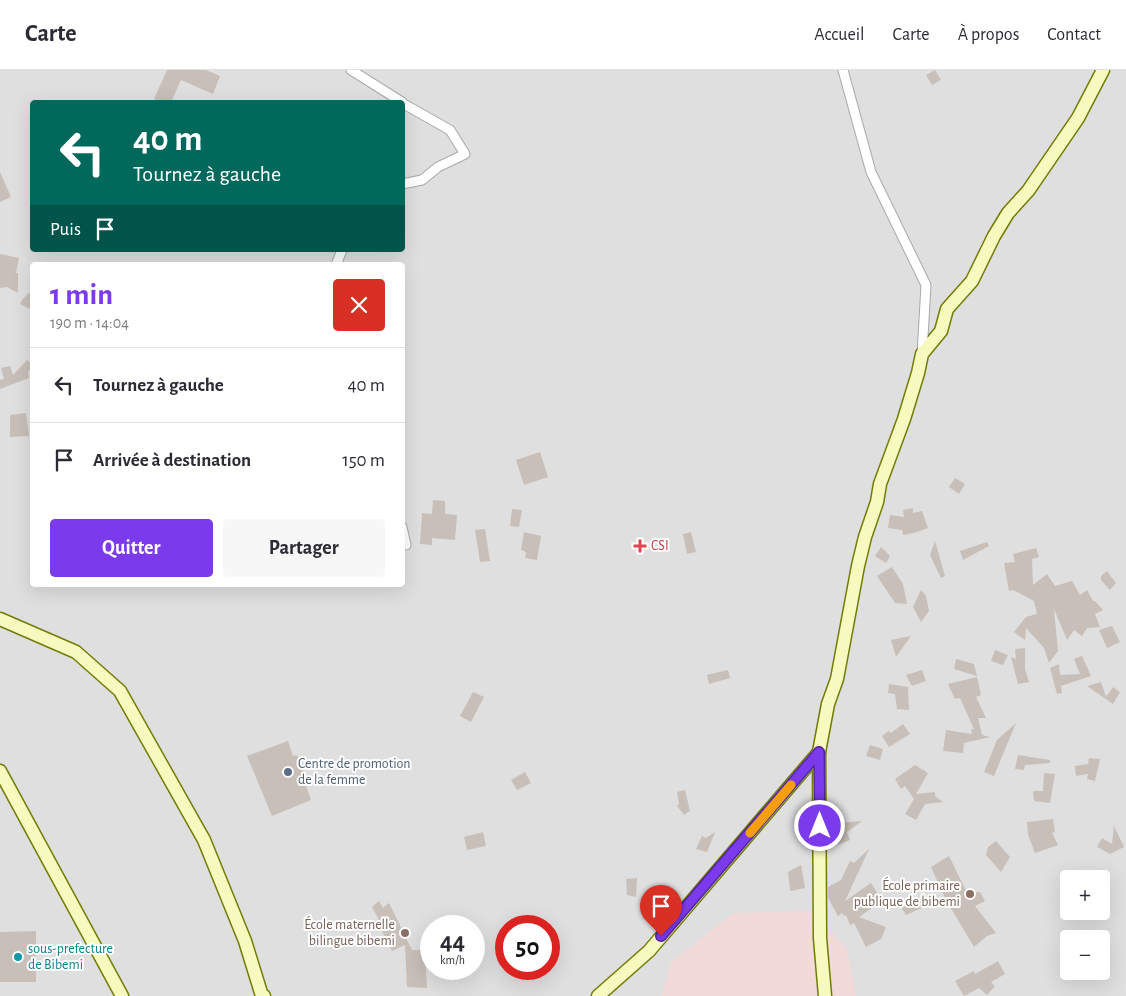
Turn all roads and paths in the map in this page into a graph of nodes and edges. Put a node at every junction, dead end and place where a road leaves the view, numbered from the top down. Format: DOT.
graph roads {
  1 [pos="351,70"];
  2 [pos="843,70"];
  3 [pos="1103,70"];
  4 [pos="397,100"];
  5 [pos="405,105"];
  6 [pos="405,183"];
  7 [pos="922,354"];
  8 [pos="405,541"];
  9 [pos="406,545"];
  10 [pos="0,619"];
  11 [pos="819,752"];
  12 [pos="0,771"];
  13 [pos="122,996"];
  14 [pos="264,996"];
  15 [pos="598,996"];
  16 [pos="825,996"];
  1 -- 4 [label="street"];
  2 -- 7 [label="street"];
  3 -- 7 [label="main road"];
  5 -- 6 [label="street"];
  7 -- 11 [label="main road"];
  8 -- 9 [label="street"];
  10 -- 14 [label="main road"];
  11 -- 15 [label="main road"];
  11 -- 16 [label="main road"];
  12 -- 13 [label="main road"];
}
